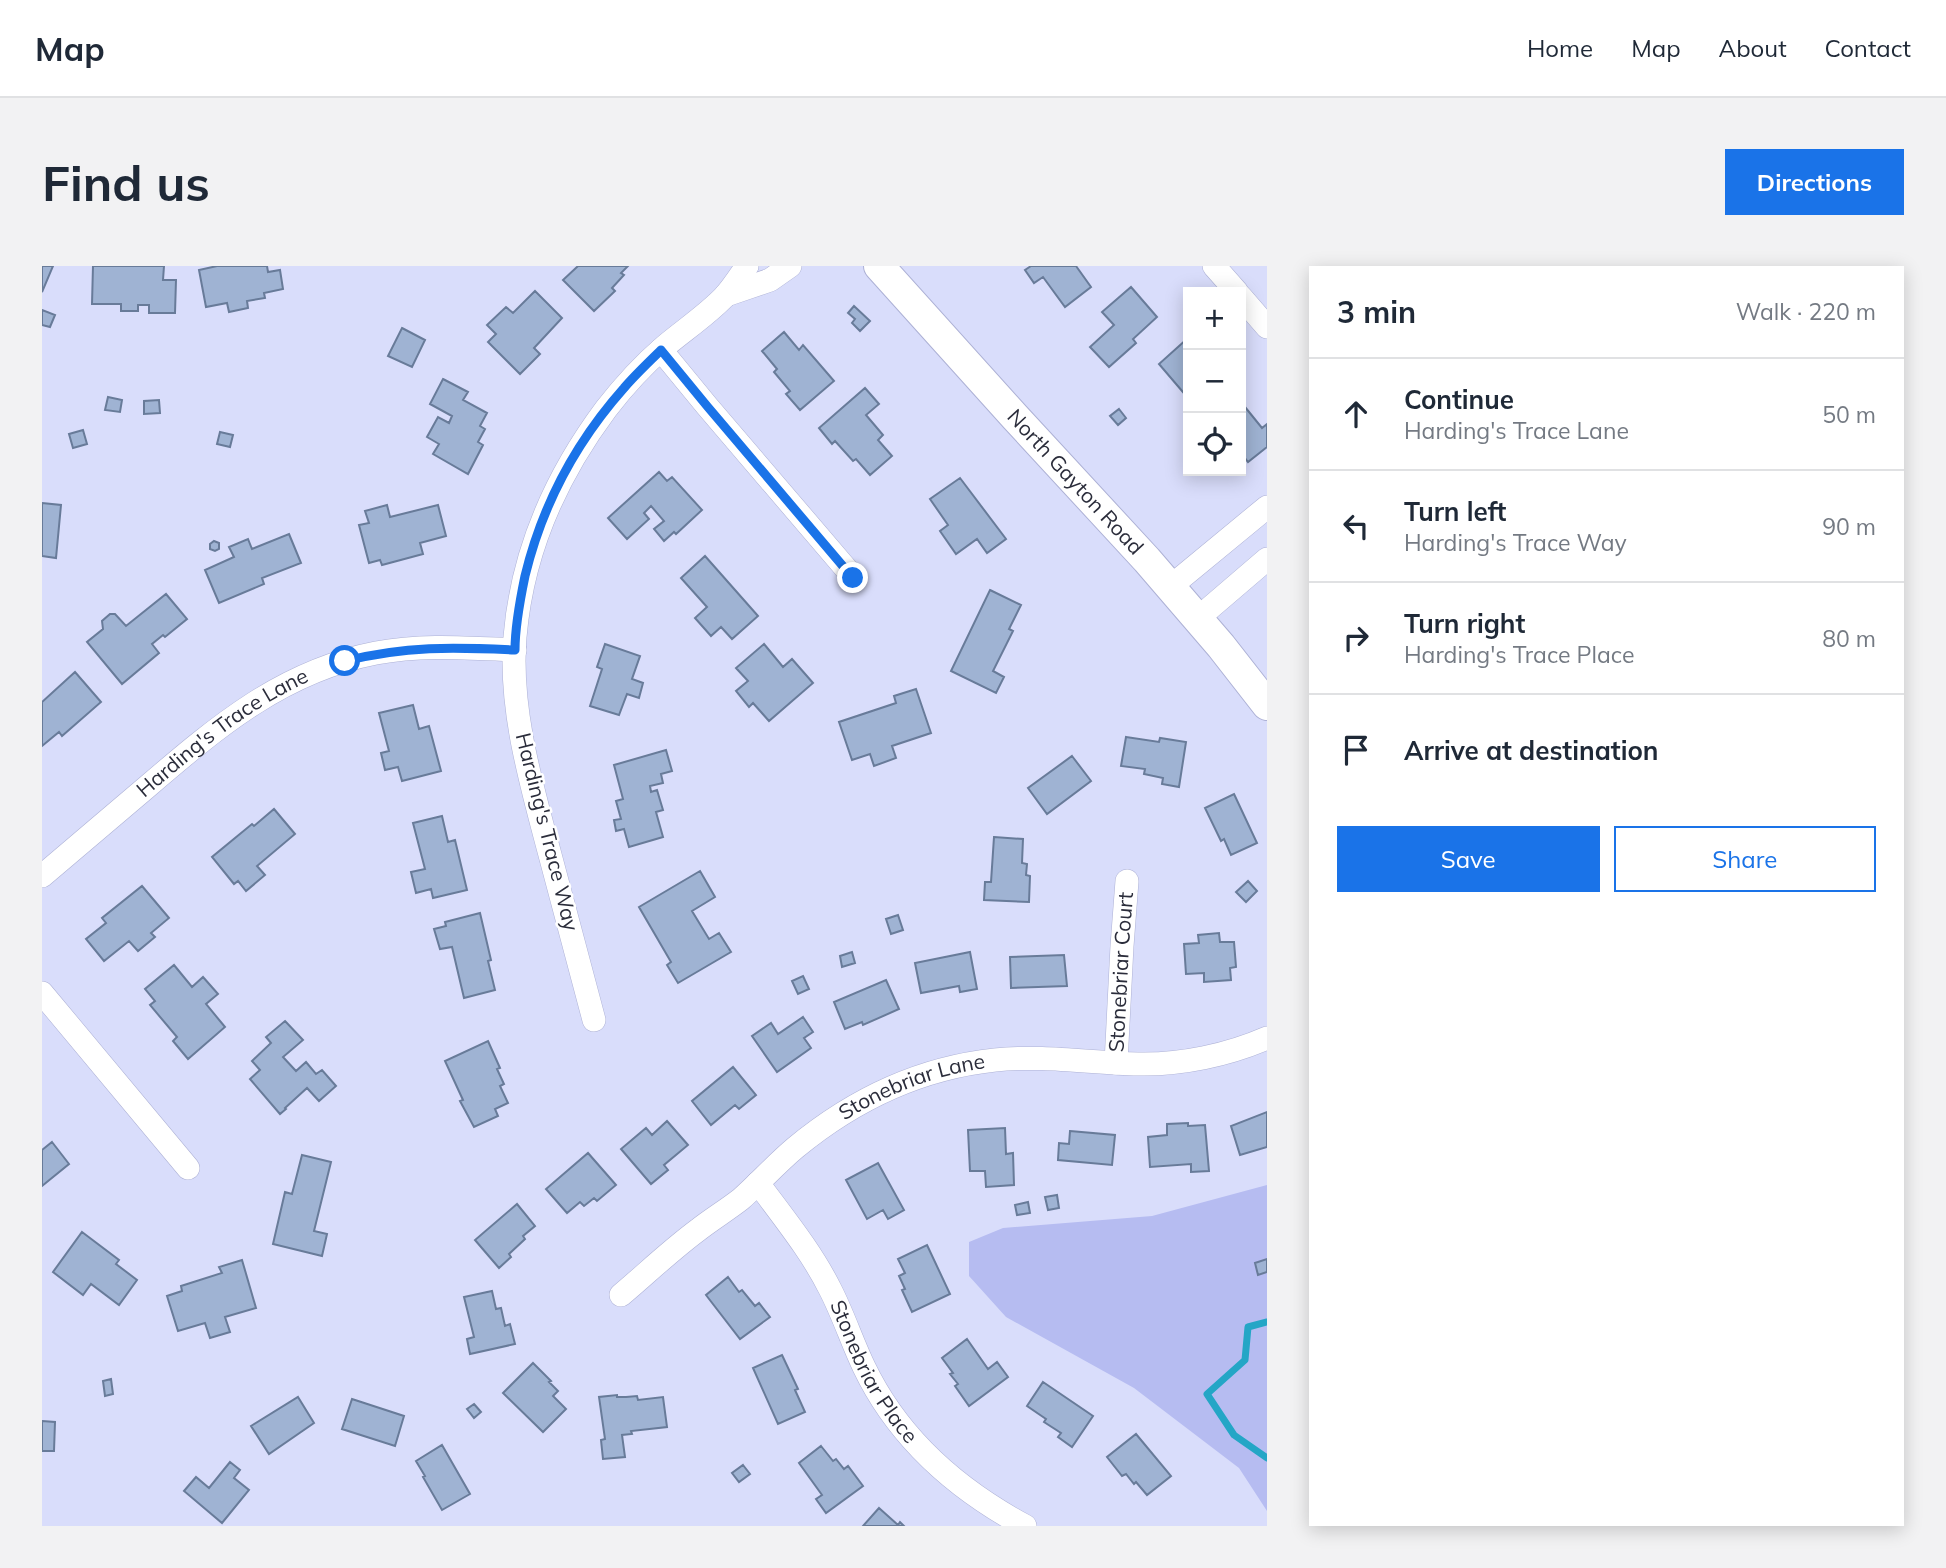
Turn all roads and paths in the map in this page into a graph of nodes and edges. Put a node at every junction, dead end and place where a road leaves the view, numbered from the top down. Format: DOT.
graph roads {
  1 [pos="747,266"];
  2 [pos="790,266"];
  3 [pos="879,266"];
  4 [pos="1214,266"];
  5 [pos="1233,287"];
  6 [pos="726,295"];
  7 [pos="1246,303"];
  8 [pos="1267,327"];
  9 [pos="661,350"];
  10 [pos="1267,507"];
  11 [pos="1267,559"];
  12 [pos="853,578"];
  13 [pos="1170,587"];
  14 [pos="1197,618"];
  15 [pos="515,650"];
  16 [pos="1267,705"];
  17 [pos="42,876"];
  18 [pos="1127,881"];
  19 [pos="42,993"];
  20 [pos="594,1020"];
  21 [pos="1267,1038"];
  22 [pos="1116,1063"];
  23 [pos="188,1168"];
  24 [pos="758,1183"];
  25 [pos="621,1295"];
  26 [pos="1025,1526"];
  1 -- 6 [label="street, Harding's Trace Way"];
  2 -- 6 [label="street, Harding's Trace Way"];
  3 -- 13 [label="street, North Gayton Road"];
  4 -- 5 [label="street"];
  6 -- 9 [label="street, Harding's Trace Way"];
  7 -- 8 [label="street"];
  9 -- 12 [label="street"];
  9 -- 15 [label="street, Harding's Trace Way"];
  10 -- 13 [label="street"];
  11 -- 14 [label="street"];
  13 -- 14 [label="street, North Gayton Road"];
  14 -- 16 [label="street, North Gayton Road"];
  15 -- 17 [label="street, Harding's Trace Lane"];
  15 -- 20 [label="street, Harding's Trace Way"];
  18 -- 22 [label="street, Stonebriar Court"];
  19 -- 23 [label="street"];
  21 -- 22 [label="street, Stonebriar Lane"];
  22 -- 24 [label="street, Stonebriar Lane"];
  24 -- 25 [label="street, Stonebriar Lane"];
  24 -- 26 [label="street, Stonebriar Place"];
}
